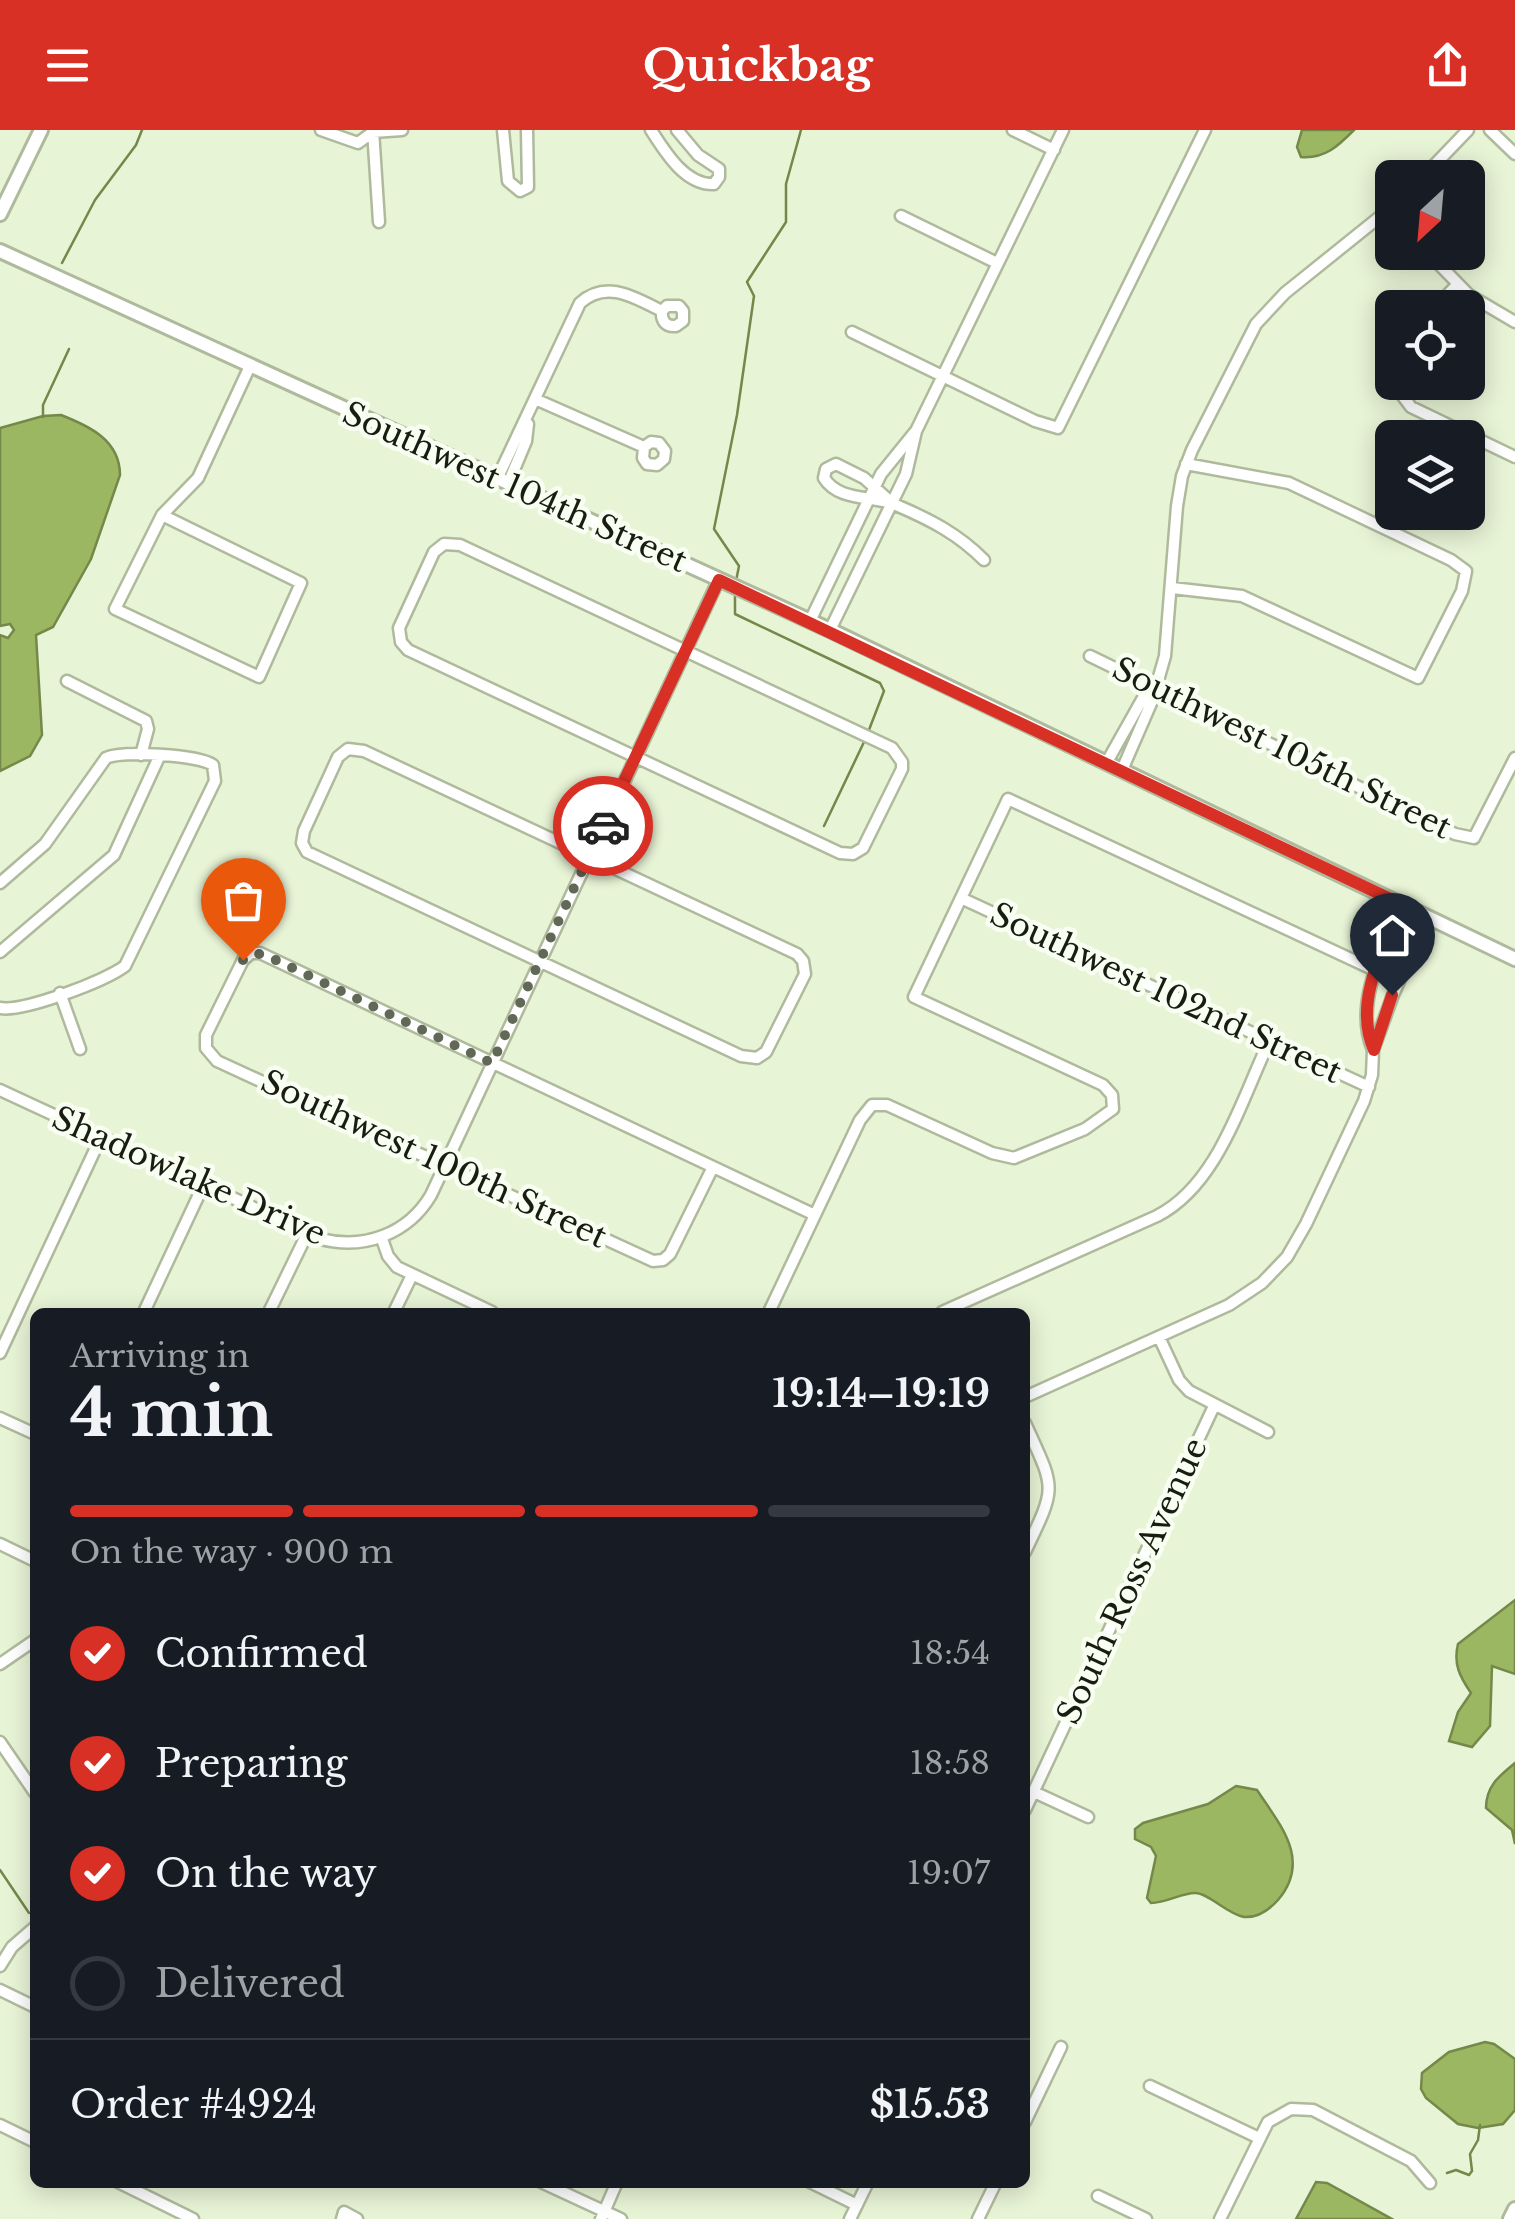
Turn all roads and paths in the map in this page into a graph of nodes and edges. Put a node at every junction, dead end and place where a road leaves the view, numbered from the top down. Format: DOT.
graph roads {
  1 [pos="41,130"];
  2 [pos="320,130"];
  3 [pos="402,130"];
  4 [pos="504,130"];
  5 [pos="527,130"];
  6 [pos="651,130"];
  7 [pos="678,130"];
  8 [pos="1013,130"];
  9 [pos="1064,130"];
  10 [pos="1204,130"];
  11 [pos="1468,130"];
  12 [pos="1490,130"];
  13 [pos="372,131"];
  14 [pos="1054,150"];
  15 [pos="1515,154"];
  16 [pos="1439,160"];
  17 [pos="0,214"];
  18 [pos="901,216"];
  19 [pos="379,222"];
  20 [pos="1375,223"];
  21 [pos="0,251"];
  22 [pos="998,263"];
  23 [pos="1444,270"];
  24 [pos="1458,285"];
  25 [pos="1453,290"];
  26 [pos="662,311"];
  27 [pos="1515,322"];
  28 [pos="852,332"];
  29 [pos="250,366"];
  30 [pos="942,376"];
  31 [pos="535,399"];
  32 [pos="1405,400"];
  33 [pos="916,431"];
  34 [pos="644,448"];
  35 [pos="1515,457"];
  36 [pos="1186,464"];
  37 [pos="502,482"];
  38 [pos="874,486"];
  39 [pos="868,500"];
  40 [pos="892,503"];
  41 [pos="162,515"];
  42 [pos="984,560"];
  43 [pos="724,582"];
  44 [pos="1172,588"];
  45 [pos="810,621"];
  46 [pos="830,630"];
  47 [pos="685,653"];
  48 [pos="1090,656"];
  49 [pos="67,681"];
  50 [pos="1154,687"];
  51 [pos="141,755"];
  52 [pos="636,755"];
  53 [pos="159,757"];
  54 [pos="1515,758"];
  55 [pos="1108,762"];
  56 [pos="1122,770"];
  57 [pos="588,857"];
  58 [pos="0,883"];
  59 [pos="963,899"];
  60 [pos="1403,905"];
  61 [pos="1427,918"];
  62 [pos="0,952"];
  63 [pos="1515,959"];
  64 [pos="540,960"];
  65 [pos="1375,970"];
  66 [pos="1398,981"];
  67 [pos="60,993"];
  68 [pos="0,1008"];
  69 [pos="1269,1042"];
  70 [pos="80,1049"];
  71 [pos="1374,1050"];
  72 [pos="492,1063"];
  73 [pos="1369,1087"];
  74 [pos="0,1090"];
  75 [pos="101,1137"];
  76 [pos="444,1165"];
  77 [pos="713,1167"];
  78 [pos="203,1186"];
  79 [pos="815,1214"];
  80 [pos="307,1234"];
  81 [pos="382,1239"];
  82 [pos="412,1275"];
  83 [pos="146,1308"];
  84 [pos="271,1308"];
  85 [pos="396,1308"];
  86 [pos="483,1308"];
  87 [pos="771,1308"];
  88 [pos="951,1308"];
  89 [pos="1159,1337"];
  90 [pos="0,1352"];
  91 [pos="1030,1395"];
  92 [pos="1214,1406"];
  93 [pos="0,1418"];
  94 [pos="30,1432"];
  95 [pos="1268,1432"];
  96 [pos="1030,1434"];
  97 [pos="1030,1541"];
  98 [pos="0,1544"];
  99 [pos="30,1559"];
  100 [pos="30,1643"];
  101 [pos="0,1664"];
  102 [pos="0,1742"];
  103 [pos="30,1782"];
  104 [pos="1034,1792"];
  105 [pos="1030,1800"];
  106 [pos="1088,1817"];
  107 [pos="30,1931"];
  108 [pos="0,1966"];
  109 [pos="0,1990"];
  110 [pos="30,2005"];
  111 [pos="1062,2047"];
  112 [pos="1150,2086"];
  113 [pos="1030,2112"];
  114 [pos="0,2125"];
  115 [pos="1259,2138"];
  116 [pos="30,2140"];
  117 [pos="1430,2183"];
  118 [pos="130,2188"];
  119 [pos="551,2188"];
  120 [pos="614,2188"];
  121 [pos="822,2188"];
  122 [pos="865,2188"];
  123 [pos="993,2188"];
  124 [pos="1098,2196"];
  125 [pos="857,2205"];
  126 [pos="1515,2208"];
  127 [pos="343,2216"];
  128 [pos="602,2216"];
  129 [pos="193,2219"];
  130 [pos="357,2219"];
  131 [pos="621,2219"];
  132 [pos="850,2219"];
  133 [pos="978,2219"];
  134 [pos="1146,2219"];
  135 [pos="1220,2219"];
  136 [pos="1510,2219"];
  1 -- 17 [label="main road"];
  2 -- 13 [label="street"];
  3 -- 13 [label="street"];
  4 -- 5 [label="street"];
  6 -- 7 [label="street"];
  8 -- 14 [label="street"];
  9 -- 14 [label="street"];
  10 -- 30 [label="street"];
  11 -- 16 [label="street"];
  12 -- 15 [label="street"];
  13 -- 19 [label="street"];
  14 -- 22 [label="street"];
  18 -- 22 [label="street"];
  20 -- 36 [label="street"];
  21 -- 29 [label="main road, Southwest 104th Street"];
  22 -- 30 [label="street"];
  23 -- 24 [label="street"];
  24 -- 25 [label="street"];
  24 -- 27 [label="street"];
  26 -- 31 [label="street"];
  28 -- 30 [label="street"];
  29 -- 37 [label="main road, Southwest 104th Street"];
  29 -- 41 [label="street"];
  30 -- 33 [label="street"];
  31 -- 34 [label="street"];
  31 -- 37 [label="street"];
  32 -- 35 [label="street"];
  33 -- 38 [label="street"];
  33 -- 40 [label="street"];
  36 -- 44 [label="street"];
  36 -- 44 [label="street"];
  37 -- 43 [label="main road, Southwest 104th Street"];
  38 -- 39 [label="street"];
  38 -- 39 [label="street"];
  38 -- 40 [label="street"];
  39 -- 40 [label="street"];
  39 -- 45 [label="street"];
  40 -- 42 [label="street"];
  40 -- 46 [label="street"];
  41 -- 41 [label="street"];
  43 -- 45 [label="main road, Southwest 104th Street"];
  43 -- 47 [label="street"];
  44 -- 50 [label="street"];
  45 -- 46 [label="main road, Southwest 104th Street"];
  46 -- 55 [label="main road, Southwest 104th Street"];
  47 -- 52 [label="street"];
  47 -- 52 [label="street"];
  47 -- 52 [label="street"];
  48 -- 50 [label="street, Southwest 105th Street"];
  49 -- 51 [label="street"];
  50 -- 54 [label="street, Southwest 105th Street"];
  50 -- 55 [label="street"];
  50 -- 56 [label="street"];
  51 -- 53 [label="street"];
  51 -- 58 [label="street"];
  52 -- 57 [label="street"];
  53 -- 62 [label="street"];
  53 -- 67 [label="street"];
  55 -- 56 [label="main road, Southwest 104th Street"];
  56 -- 60 [label="main road, Southwest 104th Street"];
  57 -- 64 [label="street"];
  57 -- 64 [label="street"];
  57 -- 64 [label="street"];
  59 -- 65 [label="street"];
  59 -- 69 [label="street, Southwest 102nd Street"];
  59 -- 79 [label="street"];
  60 -- 61 [label="main road, Southwest 104th Street"];
  60 -- 65 [label="street"];
  61 -- 63 [label="main road, Southwest 104th Street"];
  61 -- 66 [label="street"];
  64 -- 72 [label="street"];
  65 -- 66 [label="street"];
  65 -- 71 [label="street"];
  66 -- 71 [label="street"];
  67 -- 68 [label="street"];
  67 -- 70 [label="street"];
  69 -- 73 [label="street, Southwest 102nd Street"];
  69 -- 88 [label="street"];
  71 -- 73 [label="street"];
  72 -- 76 [label="street"];
  72 -- 76 [label="street, Southwest 100th Street"];
  72 -- 77 [label="street"];
  73 -- 89 [label="street"];
  74 -- 75 [label="street, Shadowlake Drive"];
  75 -- 78 [label="street, Shadowlake Drive"];
  75 -- 90 [label="street"];
  76 -- 77 [label="street, Southwest 100th Street"];
  76 -- 81 [label="street"];
  77 -- 79 [label="street"];
  78 -- 80 [label="street, Shadowlake Drive"];
  78 -- 83 [label="street"];
  79 -- 87 [label="street"];
  80 -- 81 [label="street, Shadowlake Drive"];
  80 -- 84 [label="street"];
  81 -- 82 [label="street"];
  82 -- 85 [label="street"];
  82 -- 86 [label="street"];
  89 -- 91 [label="street"];
  89 -- 92 [label="street"];
  92 -- 95 [label="street"];
  92 -- 104 [label="street, South Ross Avenue"];
  93 -- 94 [label="street"];
  96 -- 97 [label="street"];
  98 -- 99 [label="street"];
  100 -- 101 [label="street"];
  102 -- 103 [label="street"];
  104 -- 105 [label="street, South Ross Avenue"];
  104 -- 106 [label="street"];
  107 -- 108 [label="street"];
  109 -- 110 [label="street"];
  111 -- 113 [label="street"];
  112 -- 115 [label="street"];
  114 -- 116 [label="street"];
  115 -- 117 [label="street"];
  115 -- 135 [label="street"];
  118 -- 129 [label="street"];
  119 -- 128 [label="street"];
  120 -- 128 [label="street"];
  121 -- 125 [label="street"];
  122 -- 125 [label="street"];
  123 -- 133 [label="street"];
  124 -- 134 [label="street"];
  125 -- 132 [label="street"];
  126 -- 136 [label="main road"];
  127 -- 130 [label="street"];
  128 -- 131 [label="street"];
}
